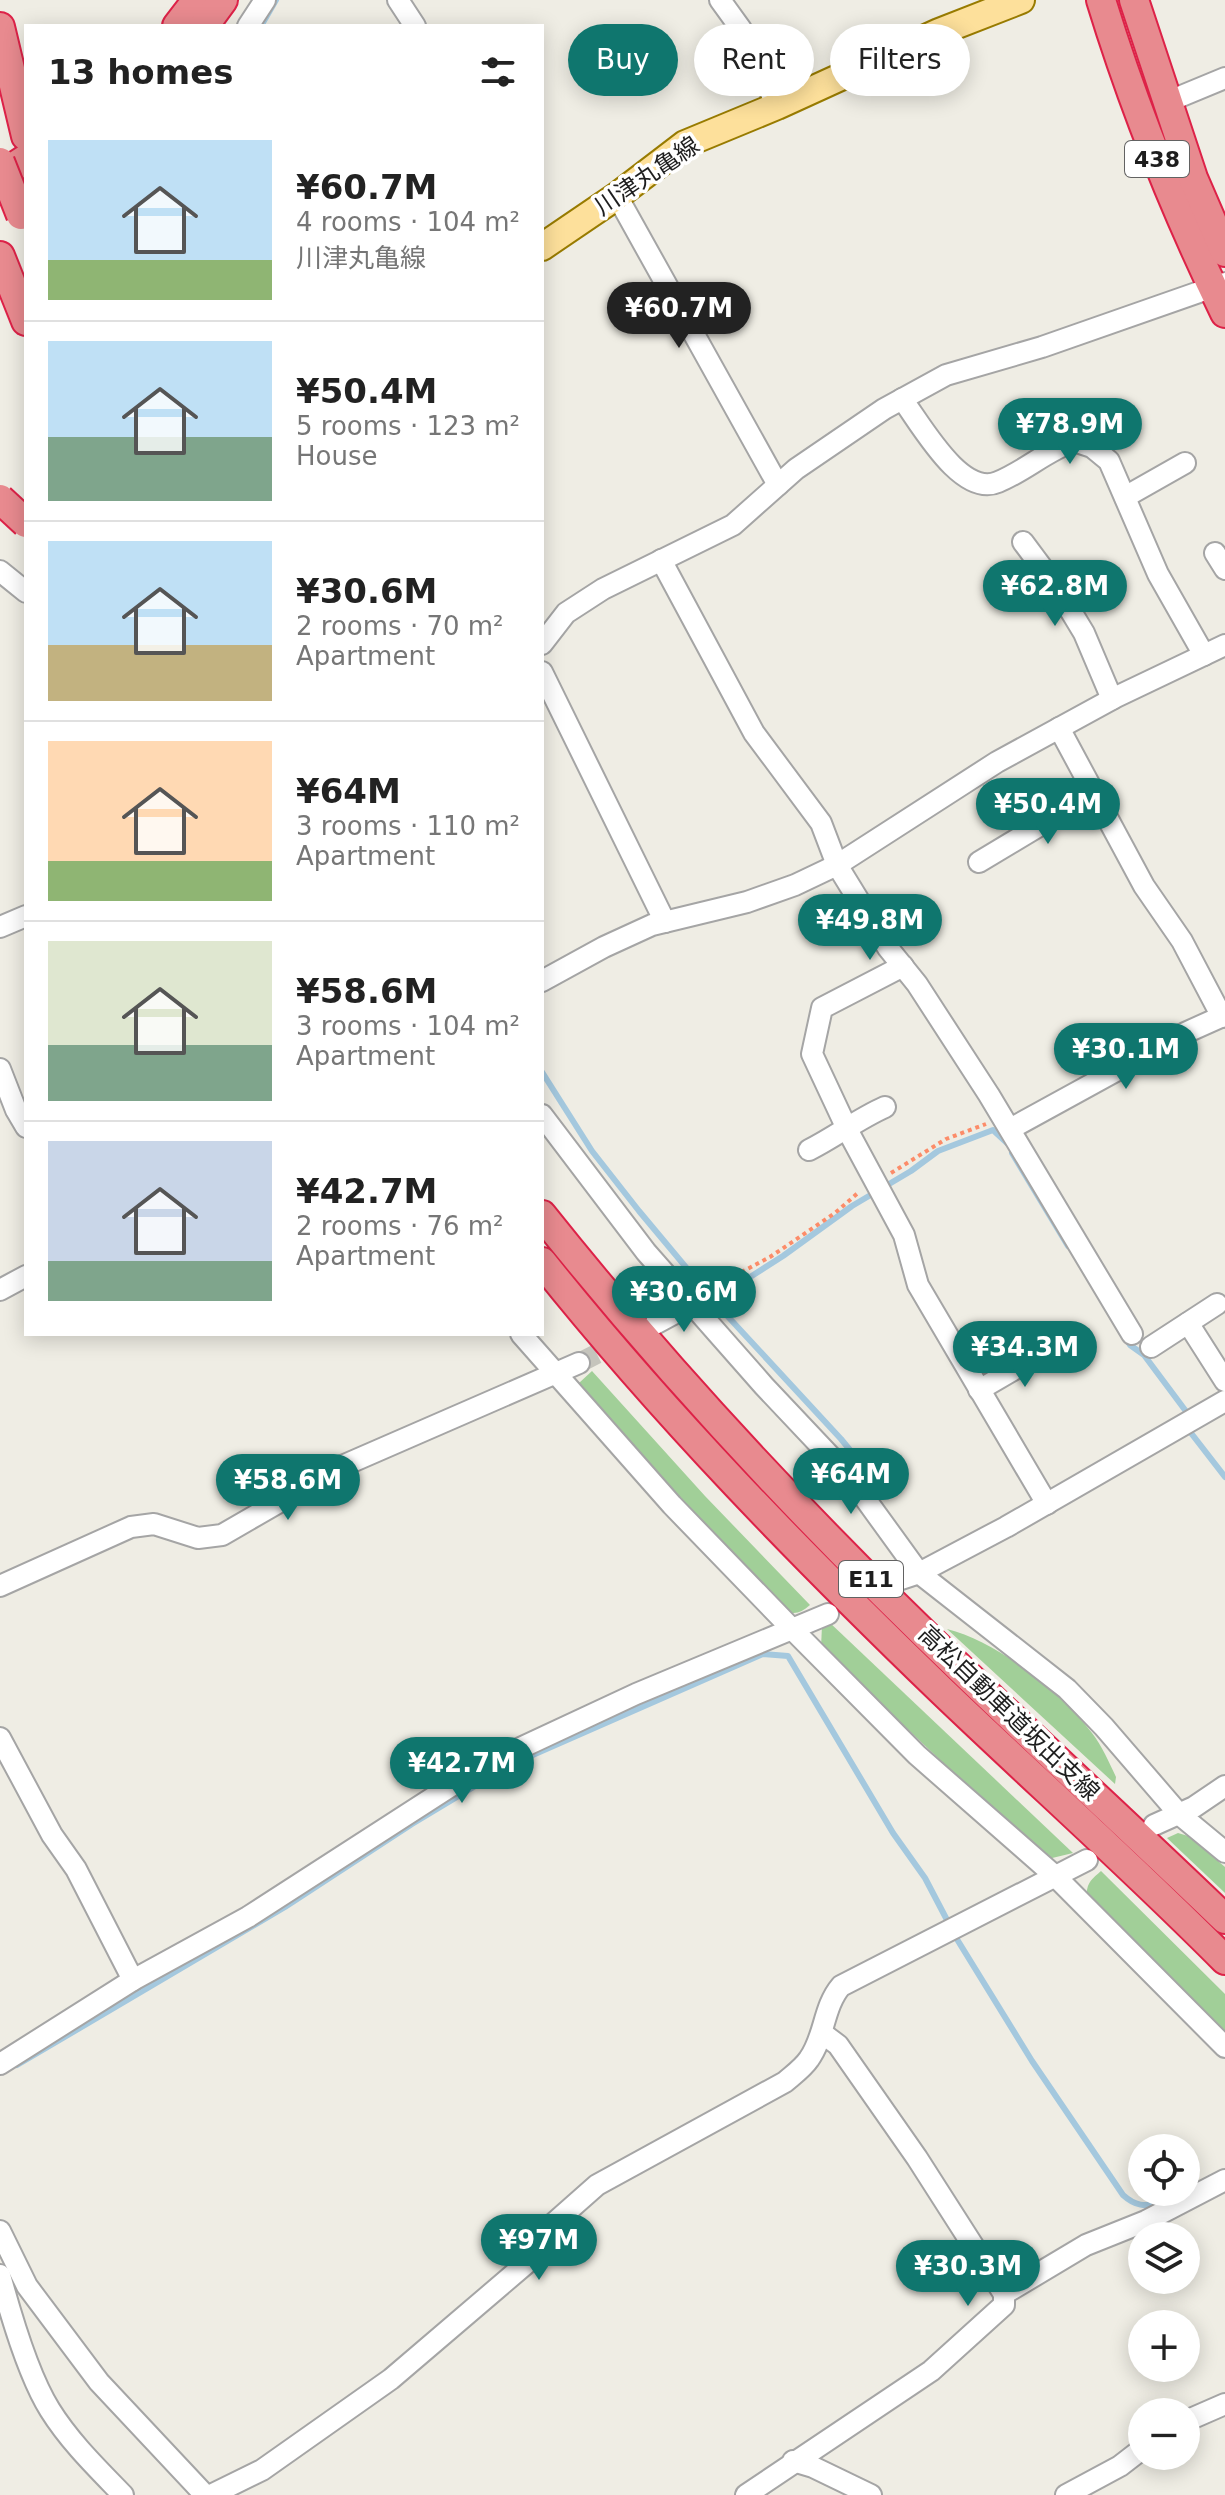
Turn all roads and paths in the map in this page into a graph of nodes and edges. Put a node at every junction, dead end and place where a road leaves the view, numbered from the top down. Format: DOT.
graph roads {
  1 [pos="197,0"];
  2 [pos="223,0"];
  3 [pos="265,0"];
  4 [pos="398,0"];
  5 [pos="720,0"];
  6 [pos="1021,0"];
  7 [pos="1101,0"];
  8 [pos="1134,0"];
  9 [pos="179,24"];
  10 [pos="205,24"];
  11 [pos="249,24"];
  12 [pos="414,24"];
  13 [pos="0,27"];
  14 [pos="1225,78"];
  15 [pos="1167,102"];
  16 [pos="777,106"];
  17 [pos="24,131"];
  18 [pos="24,160"];
  19 [pos="0,162"];
  20 [pos="0,176"];
  21 [pos="24,191"];
  22 [pos="617,196"];
  23 [pos="16,215"];
  24 [pos="545,238"];
  25 [pos="1225,252"];
  26 [pos="0,256"];
  27 [pos="1221,295"];
  28 [pos="24,316"];
  29 [pos="902,399"];
  30 [pos="1185,463"];
  31 [pos="778,485"];
  32 [pos="1125,497"];
  33 [pos="0,499"];
  34 [pos="24,519"];
  35 [pos="24,521"];
  36 [pos="0,526"];
  37 [pos="1023,542"];
  38 [pos="661,560"];
  39 [pos="0,571"];
  40 [pos="24,590"];
  41 [pos="544,641"];
  42 [pos="1225,645"];
  43 [pos="1204,655"];
  44 [pos="544,676"];
  45 [pos="1112,699"];
  46 [pos="1059,728"];
  47 [pos="1094,793"];
  48 [pos="979,862"];
  49 [pos="837,865"];
  50 [pos="24,917"];
  51 [pos="665,922"];
  52 [pos="0,927"];
  53 [pos="903,966"];
  54 [pos="544,980"];
  55 [pos="1224,1016"];
  56 [pos="0,1069"];
  57 [pos="885,1107"];
  58 [pos="544,1118"];
  59 [pos="24,1124"];
  60 [pos="1006,1124"];
  61 [pos="847,1128"];
  62 [pos="809,1150"];
  63 [pos="878,1187"];
  64 [pos="544,1218"];
  65 [pos="544,1265"];
  66 [pos="24,1277"];
  67 [pos="710,1289"];
  68 [pos="0,1290"];
  69 [pos="692,1304"];
  70 [pos="1217,1304"];
  71 [pos="1188,1323"];
  72 [pos="655,1324"];
  73 [pos="1132,1334"];
  74 [pos="523,1336"];
  75 [pos="1151,1347"];
  76 [pos="1047,1350"];
  77 [pos="579,1363"];
  78 [pos="554,1374"];
  79 [pos="1225,1381"];
  80 [pos="979,1390"];
  81 [pos="1225,1401"];
  82 [pos="1047,1504"];
  83 [pos="919,1573"];
  84 [pos="898,1580"];
  85 [pos="0,1586"];
  86 [pos="828,1614"];
  87 [pos="792,1629"];
  88 [pos="0,1738"];
  89 [pos="1225,1786"];
  90 [pos="1179,1814"];
  91 [pos="1154,1825"];
  92 [pos="1225,1852"];
  93 [pos="1087,1860"];
  94 [pos="1055,1876"];
  95 [pos="1225,1919"];
  96 [pos="1225,1960"];
  97 [pos="133,1980"];
  98 [pos="822,2033"];
  99 [pos="1225,2047"];
  100 [pos="0,2064"];
  101 [pos="1225,2180"];
  102 [pos="0,2231"];
  103 [pos="0,2275"];
  104 [pos="1004,2294"];
  105 [pos="1225,2404"];
  106 [pos="1200,2415"];
  107 [pos="1128,2460"];
  108 [pos="793,2461"];
  109 [pos="123,2495"];
  110 [pos="205,2495"];
  111 [pos="211,2495"];
  112 [pos="746,2495"];
  113 [pos="871,2495"];
  114 [pos="1066,2495"];
  1 -- 9 [label="highway"];
  2 -- 10 [label="highway"];
  3 -- 11 [label="street"];
  4 -- 12 [label="street"];
  5 -- 16 [label="street"];
  6 -- 16 [label="main road, 川津丸亀線"];
  7 -- 27 [label="highway, 438"];
  8 -- 15 [label="highway, 438"];
  13 -- 17 [label="highway"];
  14 -- 15 [label="street"];
  15 -- 25 [label="highway, 438"];
  16 -- 22 [label="main road, 川津丸亀線"];
  18 -- 20 [label="highway"];
  19 -- 23 [label="highway, bridge"];
  21 -- 23 [label="highway"];
  22 -- 24 [label="main road, 川津丸亀線"];
  22 -- 31 [label="street"];
  26 -- 28 [label="highway"];
  27 -- 29 [label="street"];
  29 -- 31 [label="street"];
  29 -- 32 [label="street"];
  30 -- 32 [label="street"];
  31 -- 38 [label="street"];
  32 -- 43 [label="street"];
  33 -- 34 [label="highway, bridge"];
  35 -- 36 [label="main road"];
  37 -- 45 [label="street"];
  38 -- 41 [label="street"];
  38 -- 49 [label="street"];
  39 -- 40 [label="street"];
  42 -- 43 [label="street"];
  43 -- 45 [label="street"];
  44 -- 51 [label="street"];
  45 -- 46 [label="street"];
  46 -- 47 [label="street"];
  46 -- 49 [label="street"];
  47 -- 48 [label="street"];
  47 -- 55 [label="street"];
  49 -- 51 [label="street"];
  49 -- 53 [label="street"];
  50 -- 52 [label="street"];
  51 -- 54 [label="street"];
  53 -- 60 [label="street"];
  53 -- 61 [label="street"];
  55 -- 60 [label="street"];
  56 -- 59 [label="street"];
  57 -- 61 [label="street"];
  58 -- 69 [label="street"];
  60 -- 63 [label="path"];
  60 -- 73 [label="street"];
  61 -- 62 [label="street"];
  61 -- 63 [label="street"];
  63 -- 67 [label="path"];
  63 -- 80 [label="street"];
  64 -- 95 [label="highway, 高松自動車道坂出支線 / E11"];
  65 -- 96 [label="highway, 高松自動車道坂出支線 / E11"];
  66 -- 68 [label="street"];
  69 -- 72 [label="street"];
  69 -- 83 [label="street"];
  70 -- 71 [label="street"];
  71 -- 75 [label="street"];
  71 -- 79 [label="street"];
  74 -- 78 [label="street"];
  76 -- 80 [label="street"];
  77 -- 78 [label="street"];
  78 -- 85 [label="street"];
  78 -- 87 [label="street"];
  80 -- 82 [label="street"];
  81 -- 82 [label="street"];
  82 -- 83 [label="street"];
  83 -- 84 [label="street"];
  83 -- 90 [label="street"];
  86 -- 87 [label="street"];
  87 -- 94 [label="street"];
  87 -- 97 [label="street"];
  88 -- 97 [label="street"];
  89 -- 90 [label="street"];
  90 -- 91 [label="street"];
  90 -- 92 [label="street"];
  93 -- 94 [label="street"];
  94 -- 98 [label="street"];
  94 -- 99 [label="street"];
  97 -- 100 [label="street"];
  98 -- 104 [label="street"];
  98 -- 111 [label="street"];
  101 -- 104 [label="street"];
  102 -- 110 [label="street"];
  103 -- 109 [label="street"];
  104 -- 108 [label="street"];
  105 -- 106 [label="street"];
  107 -- 114 [label="street"];
  108 -- 112 [label="street"];
  108 -- 113 [label="street"];
}
